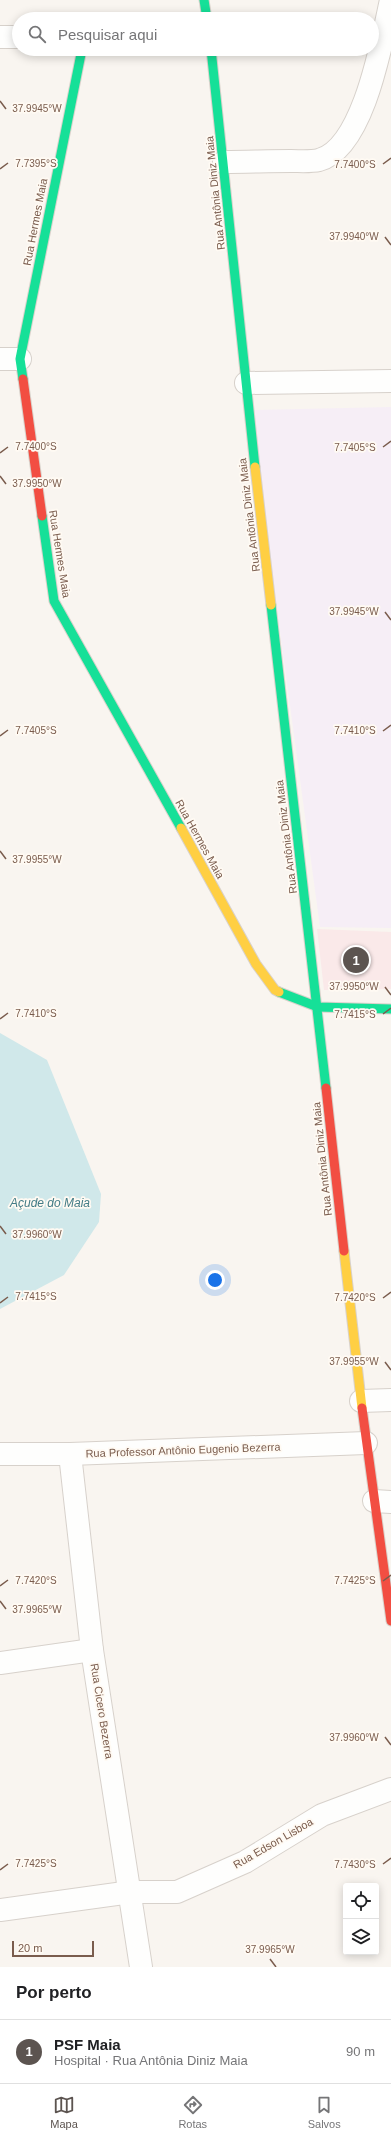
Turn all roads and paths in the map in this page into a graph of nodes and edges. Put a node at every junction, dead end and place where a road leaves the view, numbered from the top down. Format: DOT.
graph roads {
  1 [pos="204,0"];
  2 [pos="391,0"];
  3 [pos="206,12"];
  4 [pos="0,37"];
  5 [pos="12,37"];
  6 [pos="379,52"];
  7 [pos="80,56"];
  8 [pos="212,56"];
  9 [pos="378,56"];
  10 [pos="224,162"];
  11 [pos="10,359"];
  12 [pos="391,381"];
  13 [pos="246,383"];
  14 [pos="318,1007"];
  15 [pos="391,1009"];
  16 [pos="391,1400"];
  17 [pos="361,1401"];
  18 [pos="366,1443"];
  19 [pos="0,1454"];
  20 [pos="70,1454"];
  21 [pos="383,1502"];
  22 [pos="391,1621"];
  23 [pos="92,1650"];
  24 [pos="0,1663"];
  25 [pos="391,1789"];
  26 [pos="131,1892"];
  27 [pos="0,1910"];
  28 [pos="142,1967"];
  1 -- 3 [label="main road"];
  2 -- 6 [label="street"];
  4 -- 5 [label="street"];
  7 -- 11 [label="main road, Rua Hermes Maia"];
  8 -- 10 [label="main road, Rua Antônia Diniz Maia"];
  9 -- 10 [label="street"];
  10 -- 13 [label="main road, Rua Antônia Diniz Maia"];
  11 -- 14 [label="main road, Rua Hermes Maia"];
  12 -- 13 [label="street"];
  13 -- 14 [label="main road, Rua Antônia Diniz Maia"];
  14 -- 15 [label="main road"];
  14 -- 17 [label="main road, Rua Antônia Diniz Maia"];
  16 -- 17 [label="street"];
  17 -- 18 [label="main road, Rua Antônia Diniz Maia"];
  18 -- 20 [label="street, Rua Professor Antônio Eugenio Bezerra"];
  18 -- 21 [label="main road, Rua Antônia Diniz Maia"];
  19 -- 20 [label="street, Rua Professor Antônio Eugenio Bezerra"];
  20 -- 23 [label="street, Rua Cicero Bezerra"];
  21 -- 22 [label="main road, Rua Antônia Diniz Maia"];
  23 -- 24 [label="street"];
  23 -- 26 [label="street, Rua Cicero Bezerra"];
  25 -- 26 [label="street, Rua Edson Lisboa"];
  26 -- 27 [label="street, Rua Edson Lisboa"];
  26 -- 28 [label="street, Rua Cicero Bezerra"];
}
